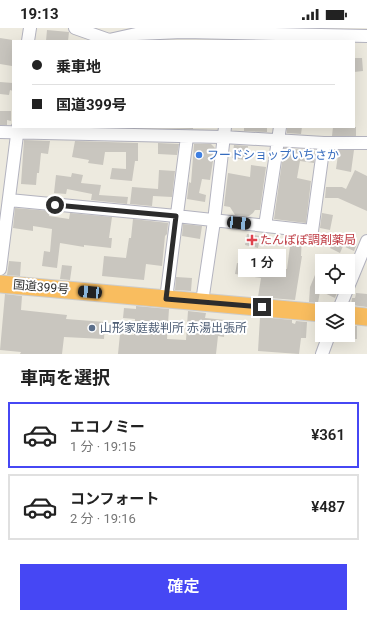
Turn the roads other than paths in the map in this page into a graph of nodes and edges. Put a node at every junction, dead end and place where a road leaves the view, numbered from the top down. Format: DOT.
graph roads {
  1 [pos="30,28"];
  2 [pos="76,28"];
  3 [pos="136,34"];
  4 [pos="183,34"];
  5 [pos="237,34"];
  6 [pos="294,35"];
  7 [pos="367,36"];
  8 [pos="28,40"];
  9 [pos="280,128"];
  10 [pos="18,130"];
  11 [pos="134,131"];
  12 [pos="0,132"];
  13 [pos="171,132"];
  14 [pos="224,132"];
  15 [pos="187,137"];
  16 [pos="278,140"];
  17 [pos="324,143"];
  18 [pos="367,143"];
  19 [pos="9,200"];
  20 [pos="176,216"];
  21 [pos="214,221"];
  22 [pos="265,226"];
  23 [pos="367,241"];
  24 [pos="0,269"];
  25 [pos="0,284"];
  26 [pos="166,299"];
  27 [pos="202,302"];
  28 [pos="342,302"];
  29 [pos="315,312"];
  30 [pos="355,316"];
  31 [pos="367,317"];
  32 [pos="326,342"];
  33 [pos="322,354"];
  1 -- 8 [label="street"];
  2 -- 3 [label="street"];
  3 -- 4 [label="street"];
  4 -- 5 [label="street"];
  5 -- 6 [label="street"];
  6 -- 7 [label="street"];
  9 -- 16 [label="street"];
  10 -- 11 [label="street"];
  10 -- 12 [label="street"];
  10 -- 19 [label="street"];
  11 -- 13 [label="street"];
  13 -- 15 [label="street"];
  14 -- 15 [label="street"];
  14 -- 16 [label="street"];
  14 -- 21 [label="street"];
  15 -- 20 [label="street"];
  16 -- 17 [label="street"];
  16 -- 22 [label="street"];
  17 -- 18 [label="street"];
  17 -- 22 [label="street"];
  19 -- 20 [label="street"];
  19 -- 24 [label="street"];
  20 -- 21 [label="street"];
  20 -- 26 [label="street"];
  21 -- 22 [label="street"];
  21 -- 27 [label="street"];
  23 -- 28 [label="street"];
  25 -- 26 [label="highway, 国道399号"];
  26 -- 27 [label="highway, 国道399号"];
  27 -- 29 [label="highway, 国道399号"];
  30 -- 31 [label="highway"];
  32 -- 33 [label="street"];
}
